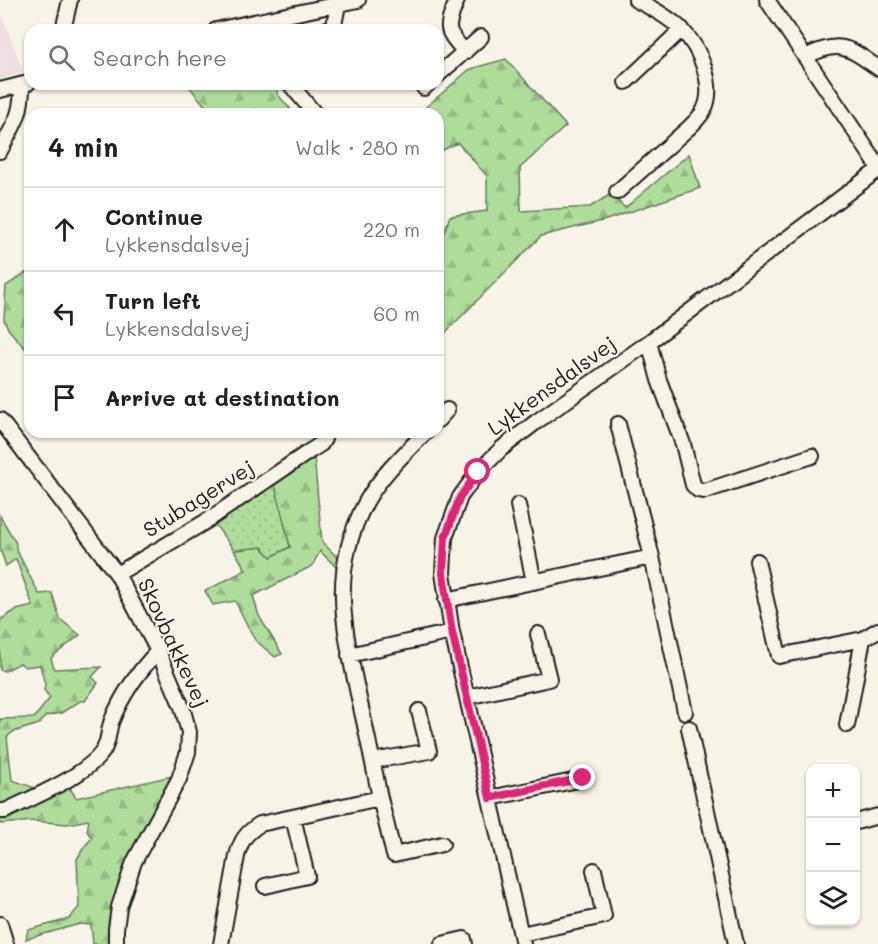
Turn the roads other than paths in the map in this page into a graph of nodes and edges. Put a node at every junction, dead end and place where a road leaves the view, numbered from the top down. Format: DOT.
graph roads {
  1 [pos="70,0"];
  2 [pos="358,0"];
  3 [pos="457,0"];
  4 [pos="636,0"];
  5 [pos="767,0"];
  6 [pos="338,4"];
  7 [pos="64,24"];
  8 [pos="244,24"];
  9 [pos="334,24"];
  10 [pos="682,29"];
  11 [pos="481,38"];
  12 [pos="465,52"];
  13 [pos="805,57"];
  14 [pos="878,68"];
  15 [pos="444,70"];
  16 [pos="626,82"];
  17 [pos="24,84"];
  18 [pos="0,90"];
  19 [pos="25,90"];
  20 [pos="295,90"];
  21 [pos="310,108"];
  22 [pos="0,151"];
  23 [pos="878,168"];
  24 [pos="617,192"];
  25 [pos="649,342"];
  26 [pos="0,420"];
  27 [pos="618,424"];
  28 [pos="324,438"];
  29 [pos="420,438"];
  30 [pos="812,456"];
  31 [pos="518,505"];
  32 [pos="652,557"];
  33 [pos="757,561"];
  34 [pos="117,574"];
  35 [pos="534,582"];
  36 [pos="446,600"];
  37 [pos="878,630"];
  38 [pos="452,632"];
  39 [pos="538,634"];
  40 [pos="862,639"];
  41 [pos="158,651"];
  42 [pos="350,655"];
  43 [pos="467,697"];
  44 [pos="419,711"];
  45 [pos="685,712"];
  46 [pos="847,724"];
  47 [pos="689,728"];
  48 [pos="373,761"];
  49 [pos="583,778"];
  50 [pos="380,798"];
  51 [pos="490,798"];
  52 [pos="0,811"];
  53 [pos="878,816"];
  54 [pos="293,817"];
  55 [pos="860,821"];
  56 [pos="442,844"];
  57 [pos="594,870"];
  58 [pos="265,886"];
  59 [pos="0,924"];
  60 [pos="522,939"];
  61 [pos="6,944"];
  62 [pos="116,944"];
  63 [pos="221,944"];
  64 [pos="442,944"];
  65 [pos="465,944"];
  66 [pos="736,944"];
  1 -- 7 [label="street"];
  2 -- 6 [label="street"];
  3 -- 12 [label="street"];
  4 -- 10 [label="street"];
  5 -- 13 [label="street"];
  6 -- 8 [label="street"];
  6 -- 9 [label="street"];
  10 -- 16 [label="street"];
  10 -- 24 [label="street"];
  11 -- 12 [label="street"];
  12 -- 15 [label="street"];
  13 -- 14 [label="street"];
  13 -- 23 [label="street"];
  17 -- 18 [label="street"];
  19 -- 22 [label="street"];
  20 -- 21 [label="street"];
  23 -- 25 [label="street, Lykkensdalsvej"];
  25 -- 30 [label="street, Lykkensdalsvej"];
  25 -- 36 [label="street, Lykkensdalsvej"];
  26 -- 34 [label="street, Skovbakkevej"];
  27 -- 32 [label="street"];
  28 -- 34 [label="street, Stubagervej"];
  29 -- 42 [label="street"];
  31 -- 35 [label="street"];
  32 -- 35 [label="street"];
  32 -- 45 [label="street"];
  33 -- 40 [label="street"];
  34 -- 41 [label="street, Skovbakkevej"];
  35 -- 36 [label="street"];
  36 -- 38 [label="street, Lykkensdalsvej"];
  37 -- 40 [label="street"];
  38 -- 42 [label="street"];
  38 -- 43 [label="street, Lykkensdalsvej"];
  39 -- 43 [label="street"];
  40 -- 46 [label="street"];
  41 -- 52 [label="street"];
  41 -- 62 [label="street, Skovbakkevej"];
  42 -- 48 [label="street"];
  43 -- 51 [label="street, Lykkensdalsvej"];
  44 -- 48 [label="street"];
  47 -- 66 [label="street"];
  48 -- 50 [label="street"];
  49 -- 51 [label="street"];
  50 -- 54 [label="street"];
  50 -- 56 [label="street"];
  51 -- 60 [label="street, Lykkensdalsvej"];
  53 -- 55 [label="street"];
  54 -- 58 [label="street"];
  54 -- 63 [label="street"];
  57 -- 60 [label="street, Lykkensdalsvej"];
  59 -- 61 [label="street"];
  64 -- 65 [label="street"];
}
